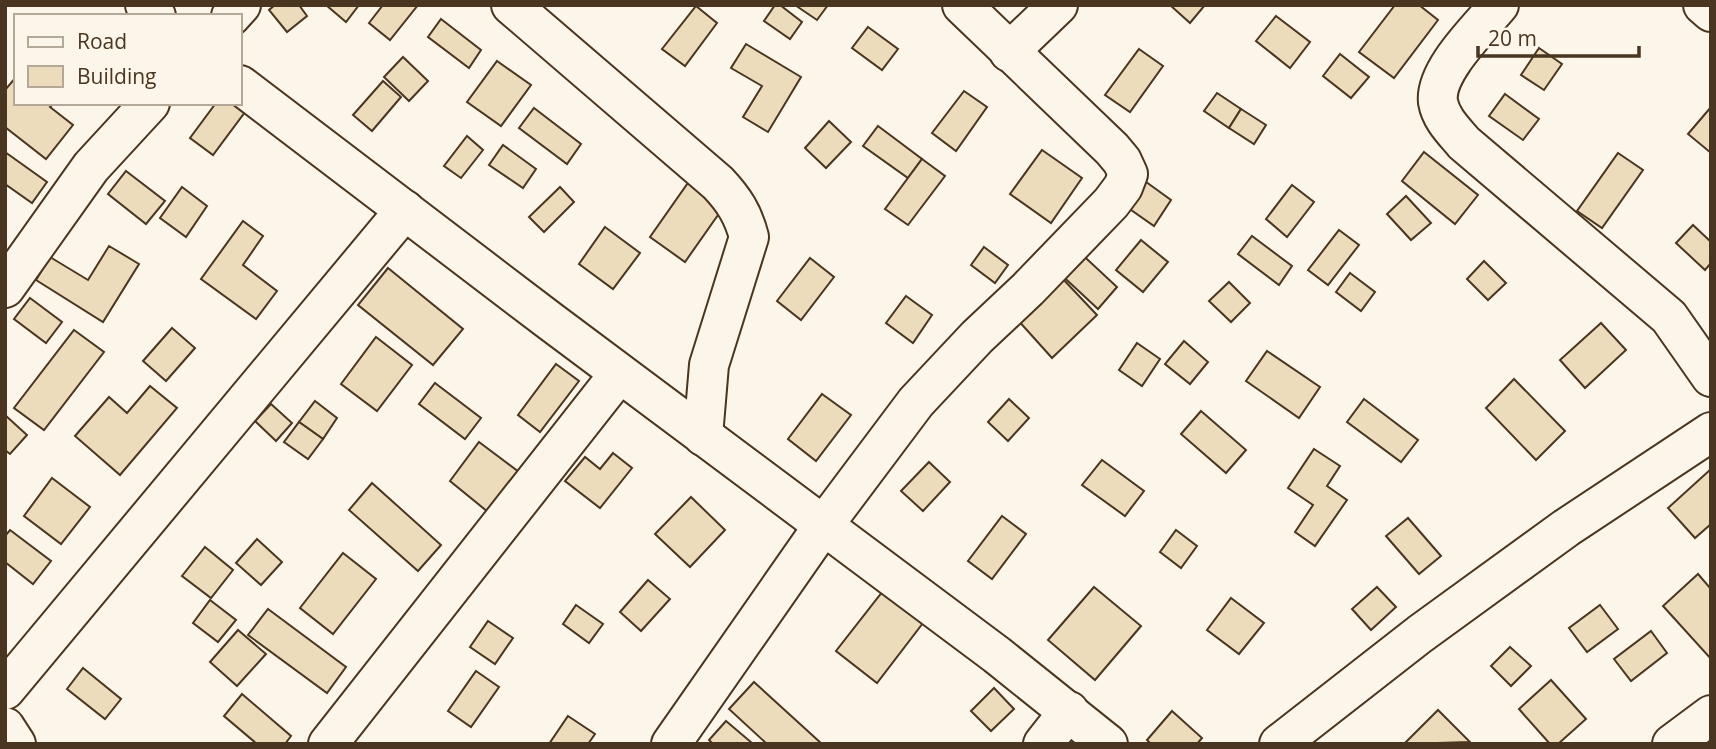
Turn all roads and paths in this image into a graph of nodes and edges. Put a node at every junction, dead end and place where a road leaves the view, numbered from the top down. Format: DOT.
graph roads {
  1 [pos="512,5"];
  2 [pos="962,5"];
  3 [pos="1058,5"];
  4 [pos="1499,5"];
  5 [pos="1703,5"];
  6 [pos="1711,12"];
  7 [pos="1009,52"];
  8 [pos="242,87"];
  9 [pos="148,105"];
  10 [pos="405,210"];
  11 [pos="5,288"];
  12 [pos="619,374"];
  13 [pos="1711,377"];
  14 [pos="1711,432"];
  15 [pos="703,436"];
  16 [pos="823,526"];
  17 [pos="5,690"];
  18 [pos="1069,712"];
  19 [pos="1711,715"];
  20 [pos="5,727"];
  21 [pos="16,744"];
  22 [pos="328,744"];
  23 [pos="671,744"];
  24 [pos="1043,744"];
  25 [pos="1108,744"];
  26 [pos="1279,744"];
  27 [pos="1672,744"];
  1 -- 15 [label="street"];
  2 -- 7 [label="street"];
  3 -- 7 [label="street"];
  4 -- 13 [label="street"];
  5 -- 6 [label="street"];
  7 -- 16 [label="street"];
  8 -- 10 [label="street"];
  9 -- 11 [label="street"];
  10 -- 12 [label="street"];
  10 -- 17 [label="street"];
  12 -- 15 [label="street"];
  12 -- 22 [label="street"];
  14 -- 26 [label="street"];
  15 -- 16 [label="street"];
  16 -- 18 [label="street"];
  16 -- 23 [label="street"];
  18 -- 24 [label="street"];
  18 -- 25 [label="street"];
  19 -- 27 [label="street"];
  20 -- 21 [label="street"];
}
